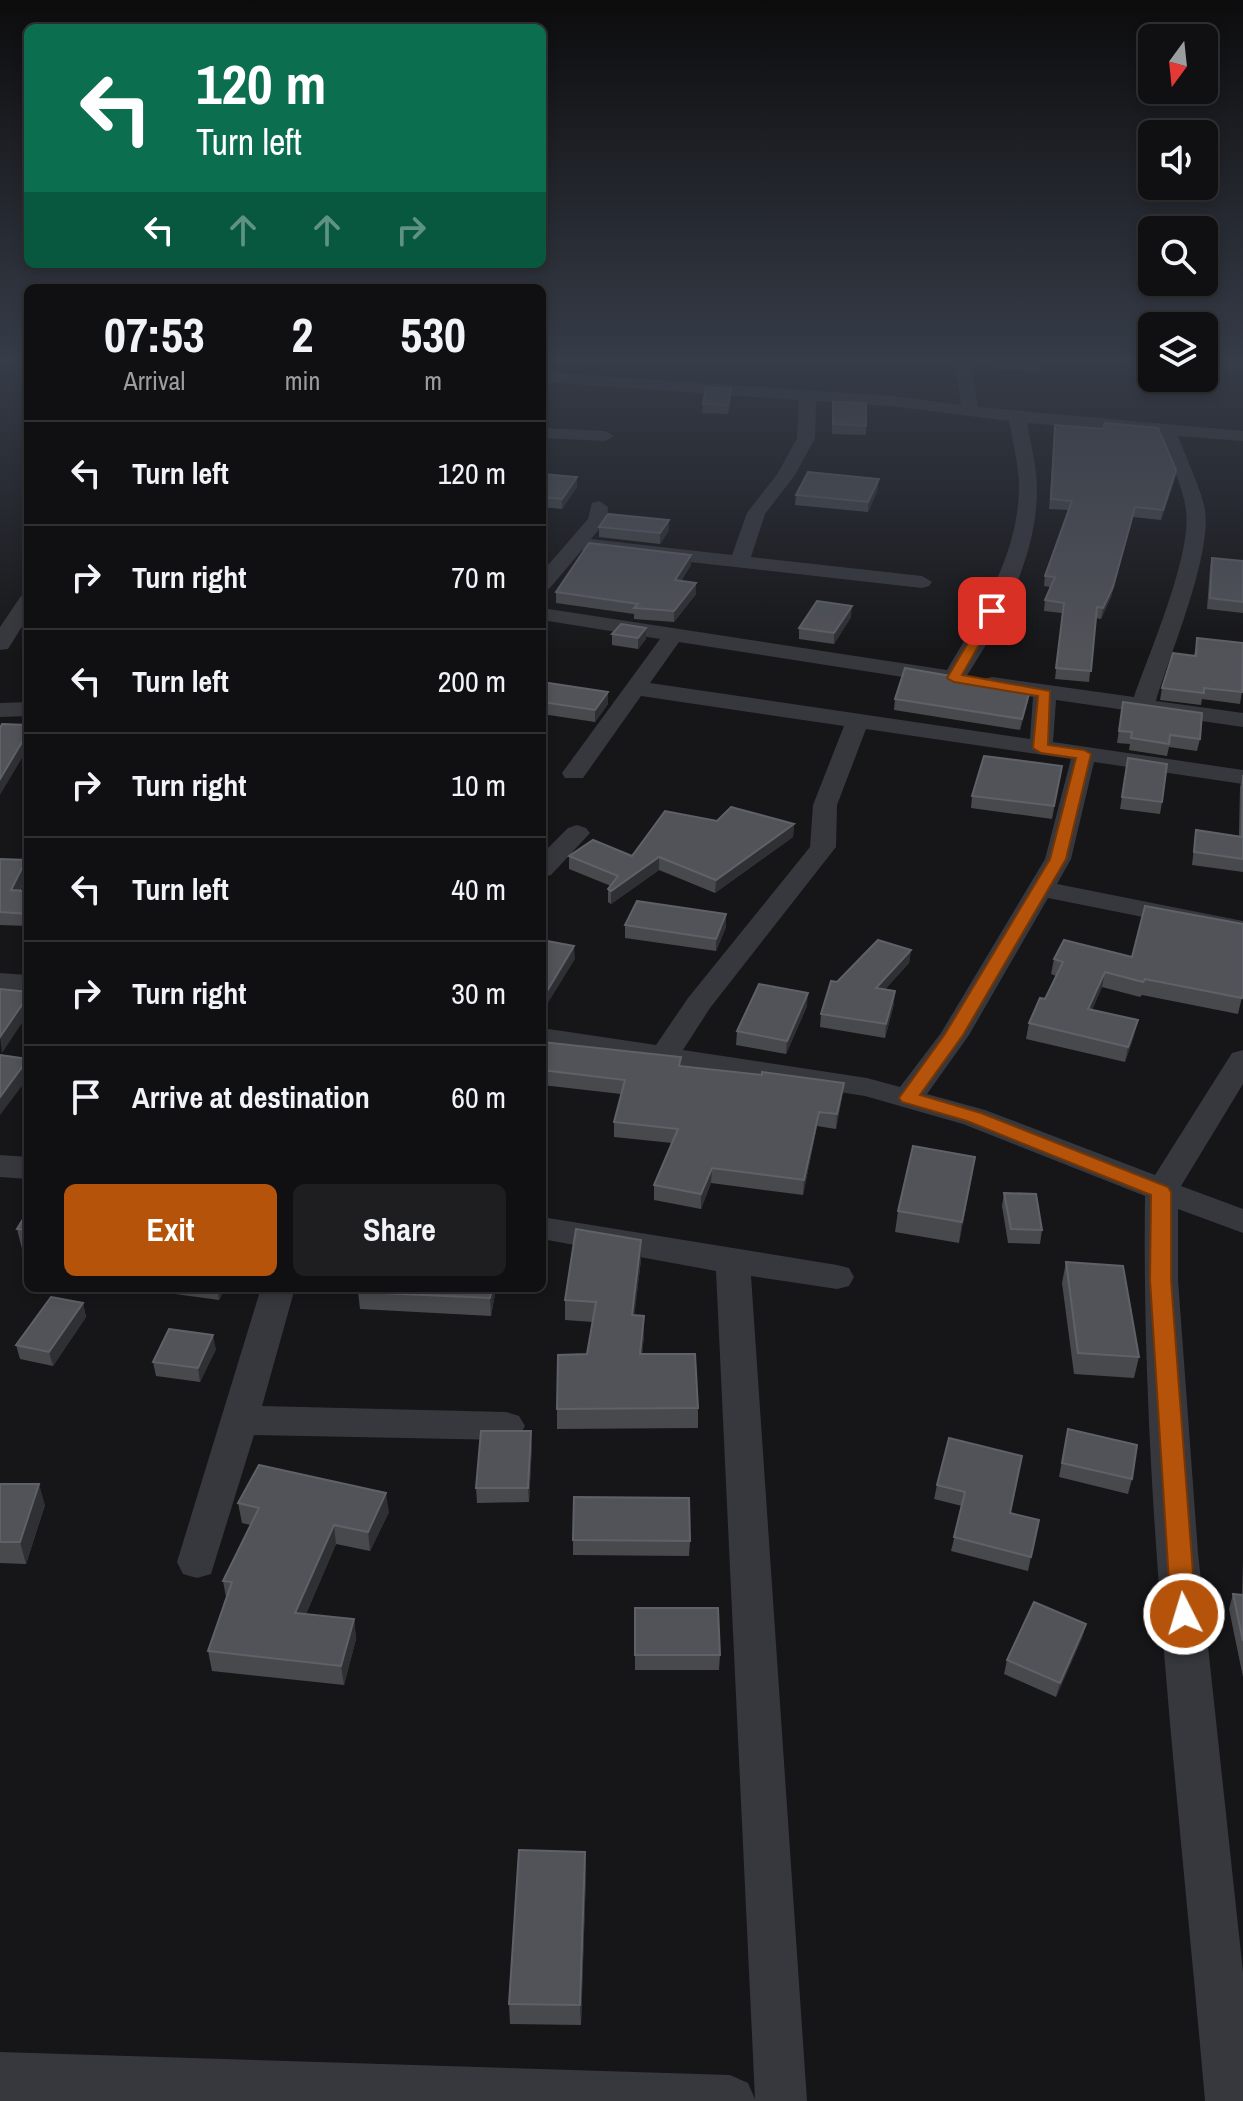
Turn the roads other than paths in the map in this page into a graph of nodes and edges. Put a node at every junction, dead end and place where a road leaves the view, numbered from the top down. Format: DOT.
graph roads {
  1 [pos="795,459"];
  2 [pos="1023,459"];
  3 [pos="1178,459"];
  4 [pos="599,507"];
  5 [pos="579,544"];
  6 [pos="740,561"];
  7 [pos="546,581"];
  8 [pos="922,582"];
  9 [pos="24,606"];
  10 [pos="546,615"];
  11 [pos="674,634"];
  12 [pos="1,640"];
  13 [pos="954,678"];
  14 [pos="635,688"];
  15 [pos="1045,694"];
  16 [pos="1142,707"];
  17 [pos="24,709"];
  18 [pos="0,710"];
  19 [pos="858,720"];
  20 [pos="1243,720"];
  21 [pos="1041,748"];
  22 [pos="1084,754"];
  23 [pos="574,773"];
  24 [pos="1243,777"];
  25 [pos="577,833"];
  26 [pos="546,865"];
  27 [pos="1042,889"];
  28 [pos="1243,929"];
  29 [pos="0,982"];
  30 [pos="24,984"];
  31 [pos="546,1038"];
  32 [pos="664,1056"];
  33 [pos="1243,1059"];
  34 [pos="908,1098"];
  35 [pos="1161,1192"];
  36 [pos="1243,1222"];
  37 [pos="546,1229"];
  38 [pos="733,1262"];
  39 [pos="837,1277"];
  40 [pos="277,1292"];
  41 [pos="239,1420"];
  42 [pos="506,1426"];
  43 [pos="197,1562"];
  44 [pos="0,2078"];
  45 [pos="730,2101"];
  46 [pos="781,2101"];
  47 [pos="1231,2101"];
  1 -- 6 [label="street"];
  2 -- 13 [label="street"];
  3 -- 16 [label="street"];
  4 -- 5 [label="street"];
  5 -- 6 [label="street"];
  5 -- 7 [label="street"];
  6 -- 8 [label="street"];
  9 -- 12 [label="street"];
  10 -- 11 [label="street"];
  11 -- 13 [label="street"];
  11 -- 14 [label="street"];
  13 -- 15 [label="street"];
  14 -- 19 [label="street"];
  14 -- 23 [label="street"];
  15 -- 16 [label="street"];
  15 -- 21 [label="street"];
  16 -- 20 [label="street"];
  17 -- 18 [label="street"];
  19 -- 21 [label="street"];
  19 -- 32 [label="street"];
  21 -- 22 [label="street"];
  22 -- 24 [label="street"];
  22 -- 27 [label="street"];
  25 -- 26 [label="street"];
  27 -- 28 [label="street"];
  27 -- 34 [label="street"];
  29 -- 30 [label="street"];
  31 -- 32 [label="street"];
  32 -- 34 [label="street"];
  33 -- 35 [label="street"];
  34 -- 35 [label="street"];
  35 -- 36 [label="street"];
  35 -- 47 [label="street"];
  37 -- 38 [label="street"];
  38 -- 39 [label="street"];
  38 -- 46 [label="street"];
  40 -- 41 [label="street"];
  41 -- 42 [label="street"];
  41 -- 43 [label="street"];
  44 -- 45 [label="street"];
}
